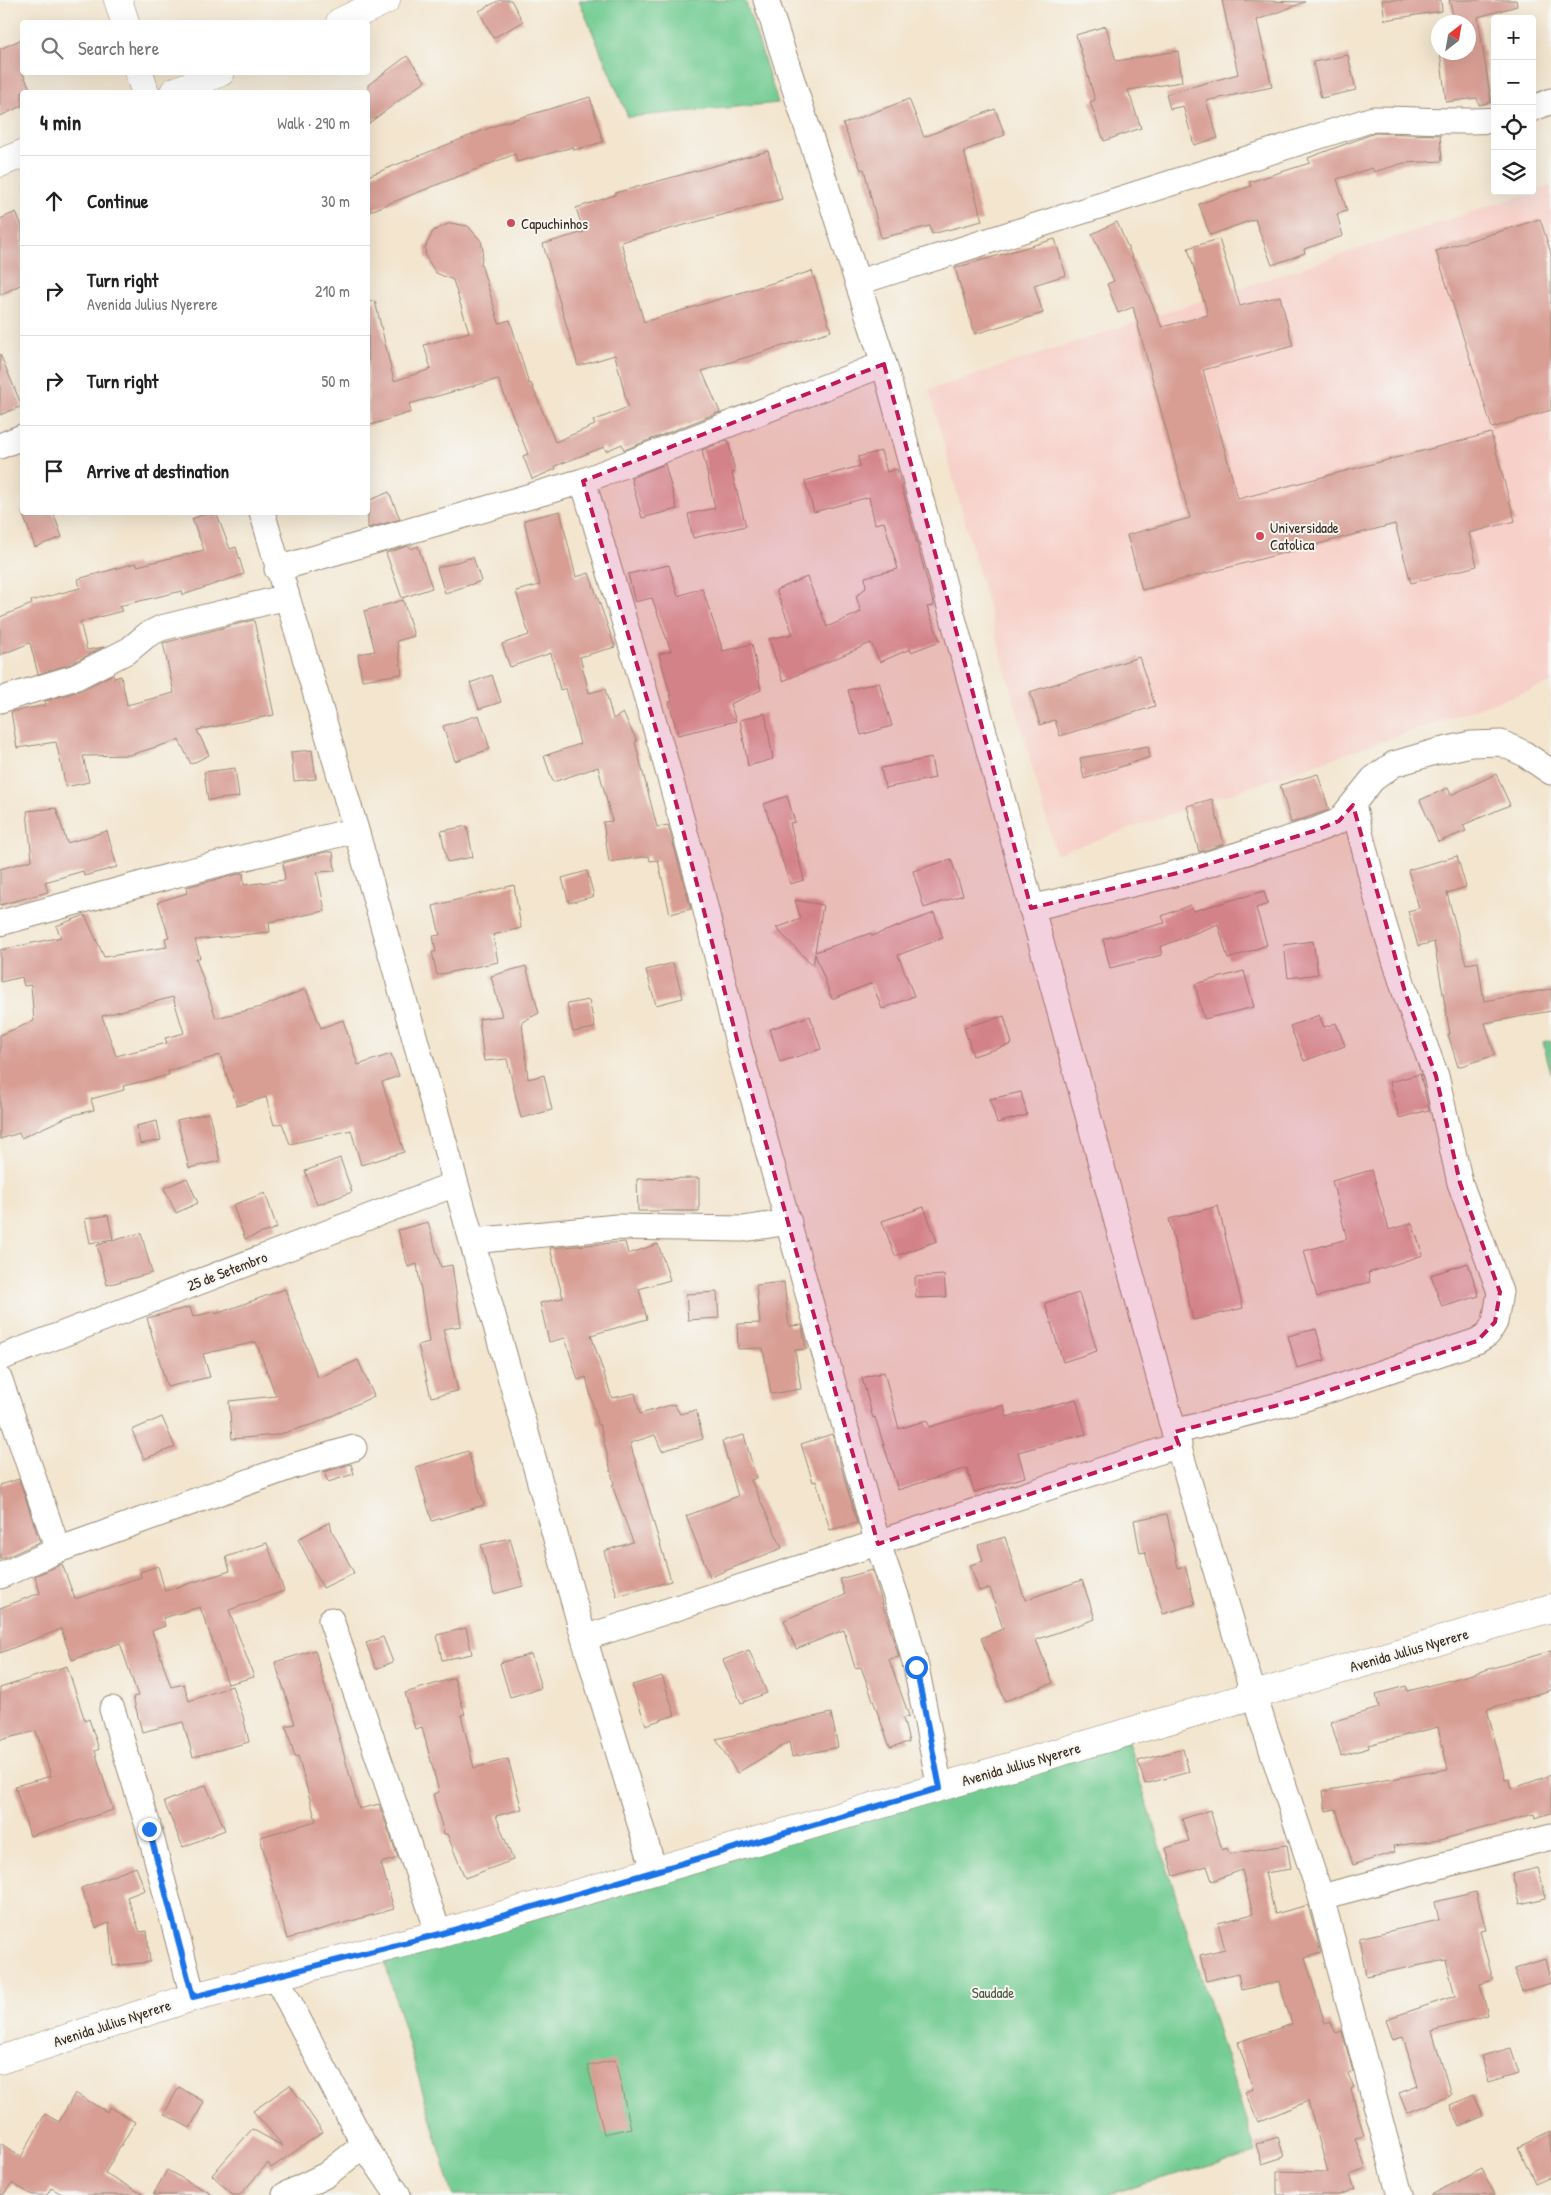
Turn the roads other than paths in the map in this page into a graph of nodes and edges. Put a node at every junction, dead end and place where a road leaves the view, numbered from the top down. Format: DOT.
graph roads {
  1 [pos="118,0"];
  2 [pos="386,0"];
  3 [pos="766,0"];
  4 [pos="347,13"];
  5 [pos="124,20"];
  6 [pos="141,75"];
  7 [pos="215,75"];
  8 [pos="144,90"];
  9 [pos="179,90"];
  10 [pos="1551,101"];
  11 [pos="1536,107"];
  12 [pos="1491,120"];
  13 [pos="20,155"];
  14 [pos="0,163"];
  15 [pos="859,282"];
  16 [pos="884,364"];
  17 [pos="20,438"];
  18 [pos="0,446"];
  19 [pos="584,481"];
  20 [pos="263,515"];
  21 [pos="277,569"];
  22 [pos="287,596"];
  23 [pos="0,700"];
  24 [pos="1551,772"];
  25 [pos="1353,806"];
  26 [pos="356,830"];
  27 [pos="1031,908"];
  28 [pos="0,923"];
  29 [pos="455,1184"];
  30 [pos="789,1222"];
  31 [pos="472,1241"];
  32 [pos="0,1358"];
  33 [pos="0,1380"];
  34 [pos="1177,1439"];
  35 [pos="354,1448"];
  36 [pos="878,1544"];
  37 [pos="58,1550"];
  38 [pos="0,1576"];
  39 [pos="1551,1608"];
  40 [pos="331,1620"];
  41 [pos="584,1638"];
  42 [pos="1254,1696"];
  43 [pos="112,1709"];
  44 [pos="940,1788"];
  45 [pos="1551,1837"];
  46 [pos="654,1870"];
  47 [pos="1321,1897"];
  48 [pos="440,1934"];
  49 [pos="275,1975"];
  50 [pos="193,1997"];
  51 [pos="0,2060"];
  52 [pos="364,2145"];
  53 [pos="285,2195"];
  54 [pos="398,2195"];
  55 [pos="1400,2195"];
  1 -- 5 [label="street"];
  2 -- 4 [label="street"];
  3 -- 15 [label="street"];
  6 -- 8 [label="street"];
  7 -- 9 [label="street"];
  10 -- 11 [label="street"];
  12 -- 15 [label="street"];
  13 -- 14 [label="street"];
  15 -- 16 [label="street"];
  16 -- 19 [label="street"];
  16 -- 27 [label="street"];
  17 -- 18 [label="street"];
  19 -- 21 [label="street"];
  19 -- 30 [label="street"];
  20 -- 21 [label="street"];
  21 -- 22 [label="street"];
  22 -- 23 [label="street"];
  22 -- 26 [label="street"];
  24 -- 25 [label="street"];
  25 -- 27 [label="street"];
  25 -- 34 [label="street"];
  26 -- 28 [label="street"];
  26 -- 29 [label="street"];
  27 -- 34 [label="street"];
  29 -- 31 [label="street"];
  29 -- 32 [label="street, 25 de Setembro"];
  30 -- 31 [label="street"];
  30 -- 36 [label="street"];
  31 -- 41 [label="street"];
  33 -- 37 [label="street"];
  34 -- 36 [label="street"];
  34 -- 42 [label="street"];
  35 -- 37 [label="street"];
  36 -- 41 [label="street"];
  36 -- 44 [label="street"];
  37 -- 38 [label="street"];
  39 -- 42 [label="street, Avenida Julius Nyerere"];
  40 -- 48 [label="street"];
  41 -- 46 [label="street"];
  42 -- 44 [label="street, Avenida Julius Nyerere"];
  42 -- 47 [label="street"];
  43 -- 50 [label="street"];
  44 -- 46 [label="street, Avenida Julius Nyerere"];
  45 -- 47 [label="street"];
  46 -- 48 [label="street, Avenida Julius Nyerere"];
  47 -- 55 [label="street"];
  48 -- 49 [label="street, Avenida Julius Nyerere"];
  49 -- 50 [label="street, Avenida Julius Nyerere"];
  49 -- 52 [label="street"];
  50 -- 51 [label="street, Avenida Julius Nyerere"];
  52 -- 53 [label="street"];
  52 -- 54 [label="street"];
}
